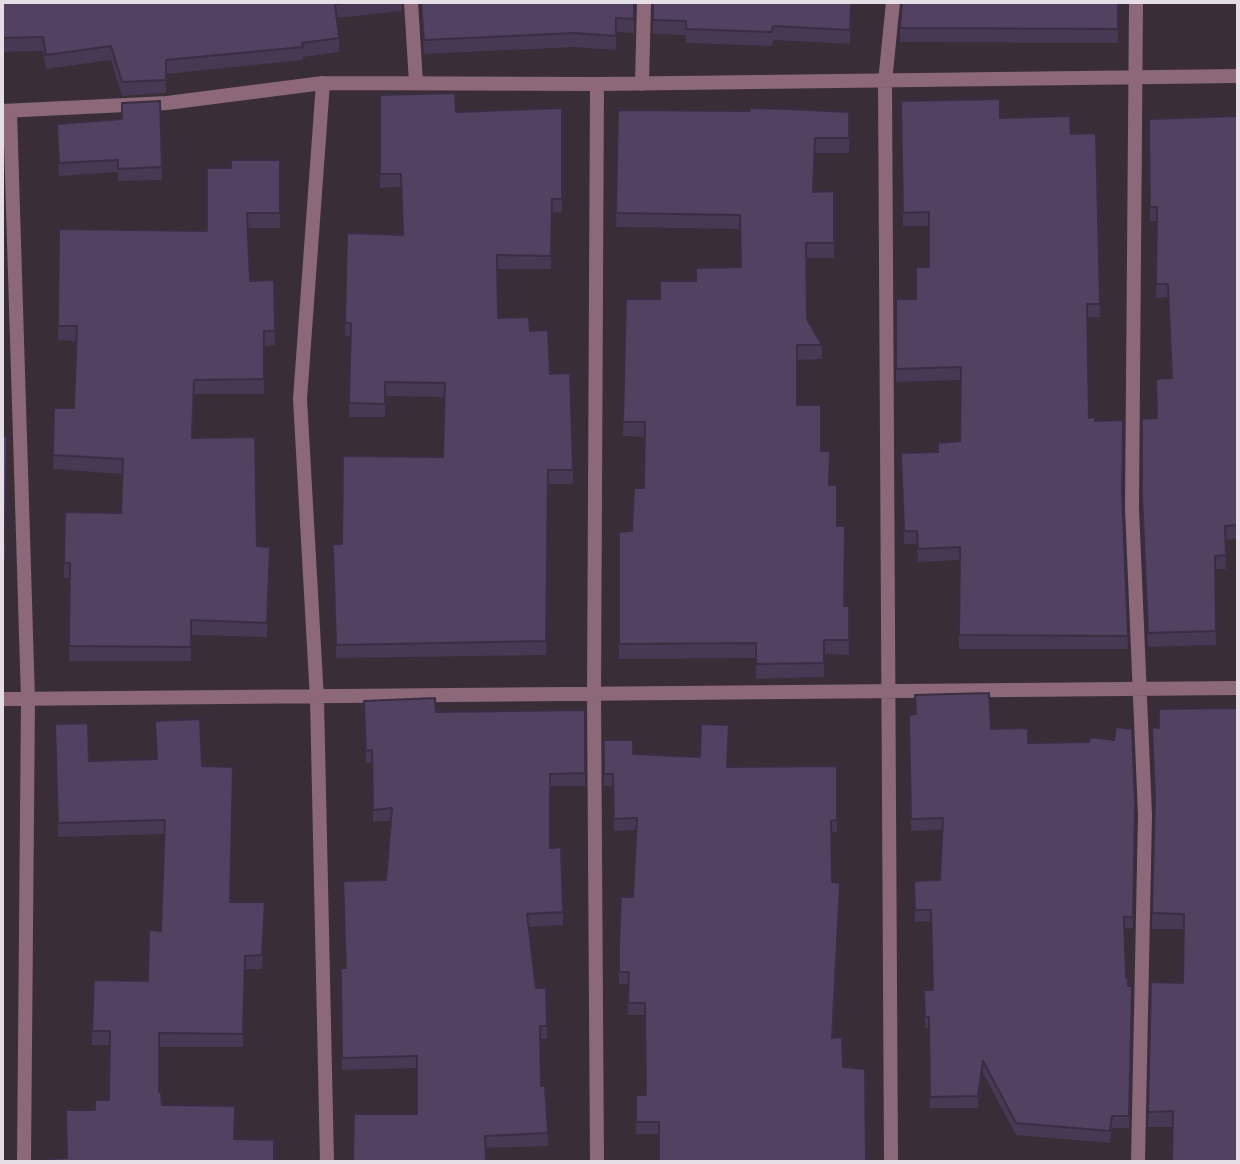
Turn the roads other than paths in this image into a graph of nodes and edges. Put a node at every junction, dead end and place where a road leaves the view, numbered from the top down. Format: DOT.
graph roads {
  1 [pos="411,2"];
  2 [pos="643,2"];
  3 [pos="892,2"];
  4 [pos="1136,2"];
  5 [pos="1238,76"];
  6 [pos="1135,77"];
  7 [pos="885,82"];
  8 [pos="323,83"];
  9 [pos="416,83"];
  10 [pos="597,84"];
  11 [pos="642,84"];
  12 [pos="6,111"];
  13 [pos="1238,688"];
  14 [pos="1142,689"];
  15 [pos="888,692"];
  16 [pos="594,696"];
  17 [pos="2,699"];
  18 [pos="28,699"];
  19 [pos="317,699"];
  20 [pos="24,1162"];
  21 [pos="327,1162"];
  22 [pos="597,1162"];
  23 [pos="891,1162"];
  24 [pos="1138,1162"];
  1 -- 9 [label="street"];
  2 -- 11 [label="street"];
  3 -- 7 [label="street"];
  4 -- 6 [label="street"];
  5 -- 6 [label="street"];
  6 -- 7 [label="street"];
  6 -- 14 [label="street"];
  7 -- 11 [label="street"];
  7 -- 15 [label="street"];
  8 -- 9 [label="street"];
  8 -- 12 [label="street"];
  8 -- 19 [label="street"];
  9 -- 10 [label="street"];
  10 -- 11 [label="street"];
  10 -- 16 [label="street"];
  12 -- 18 [label="street"];
  13 -- 14 [label="street"];
  14 -- 15 [label="street"];
  14 -- 24 [label="street"];
  15 -- 16 [label="street"];
  15 -- 23 [label="street"];
  16 -- 19 [label="street"];
  16 -- 22 [label="street"];
  17 -- 18 [label="street"];
  18 -- 19 [label="street"];
  18 -- 20 [label="street"];
  19 -- 21 [label="street"];
}
